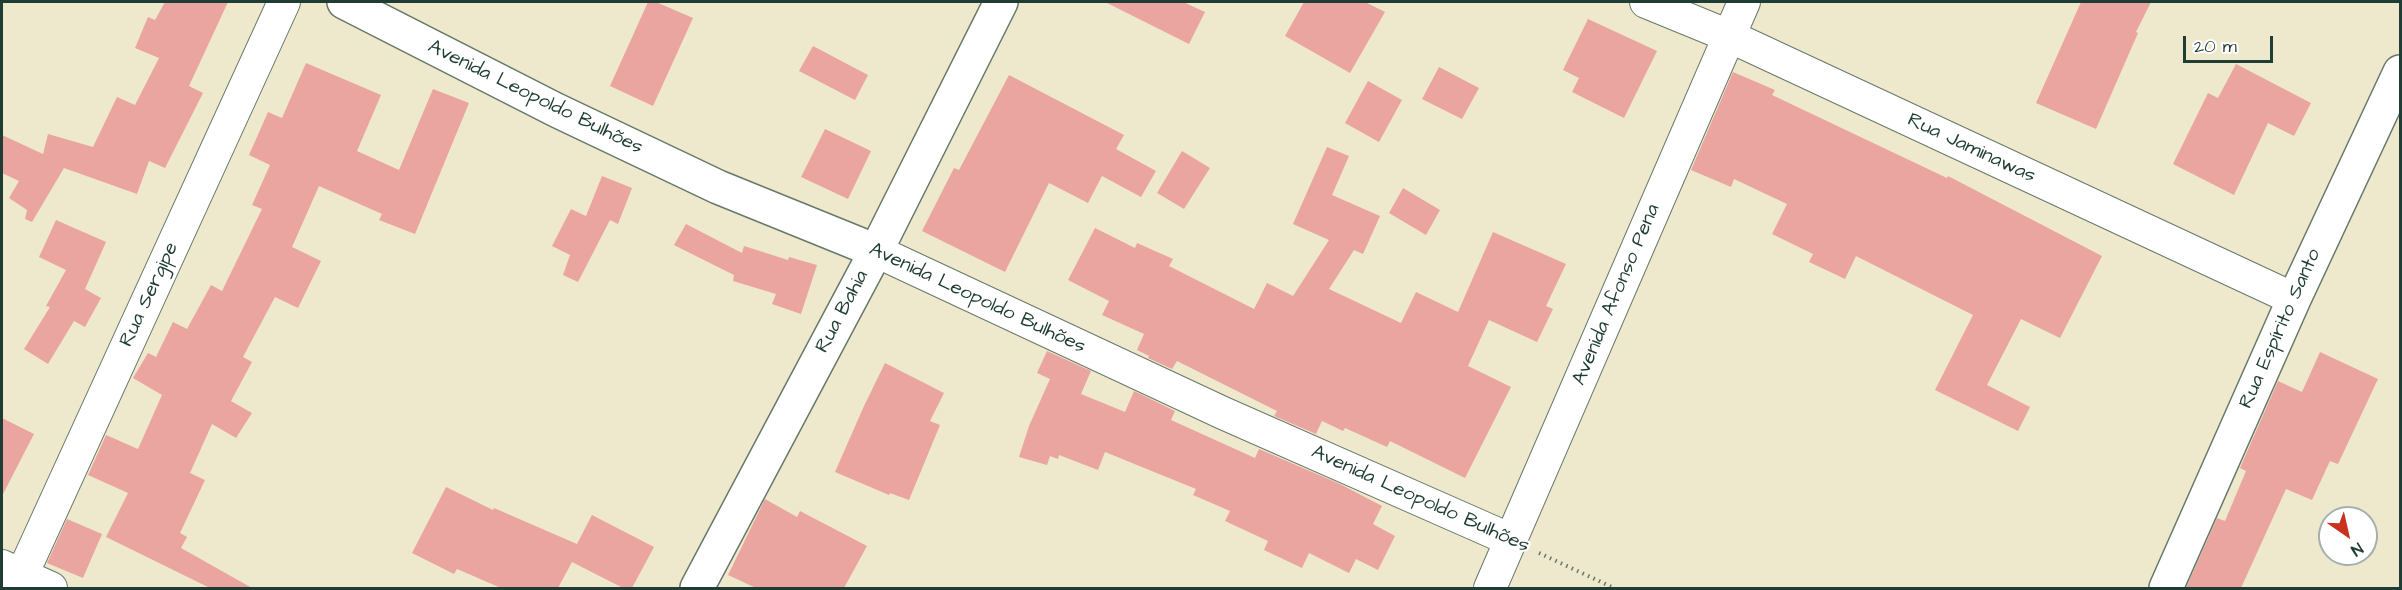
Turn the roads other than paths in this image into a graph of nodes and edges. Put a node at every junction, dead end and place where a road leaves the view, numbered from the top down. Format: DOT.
graph roads {
  1 [pos="284,2"];
  2 [pos="344,2"];
  3 [pos="1000,2"];
  4 [pos="1646,2"];
  5 [pos="1744,2"];
  6 [pos="1729,36"];
  7 [pos="2400,72"];
  8 [pos="876,251"];
  9 [pos="2294,299"];
  10 [pos="1511,540"];
  11 [pos="13,577"];
  12 [pos="51,588"];
  13 [pos="697,588"];
  14 [pos="1490,588"];
  15 [pos="2166,588"];
  1 -- 11 [label="street, Rua Sergipe"];
  2 -- 8 [label="street, Avenida Leopoldo Bulhões"];
  3 -- 8 [label="street, Rua Bahia"];
  4 -- 6 [label="street, Rua Jaminawas"];
  5 -- 6 [label="street, Avenida Afonso Pena"];
  6 -- 9 [label="street, Rua Jaminawas"];
  6 -- 10 [label="street, Avenida Afonso Pena"];
  7 -- 9 [label="street, Rua Espírito Santo"];
  8 -- 10 [label="street, Avenida Leopoldo Bulhões"];
  8 -- 13 [label="street, Rua Bahia"];
  9 -- 15 [label="street, Rua Espírito Santo"];
  10 -- 14 [label="street, Avenida Afonso Pena"];
  11 -- 12 [label="street"];
}
